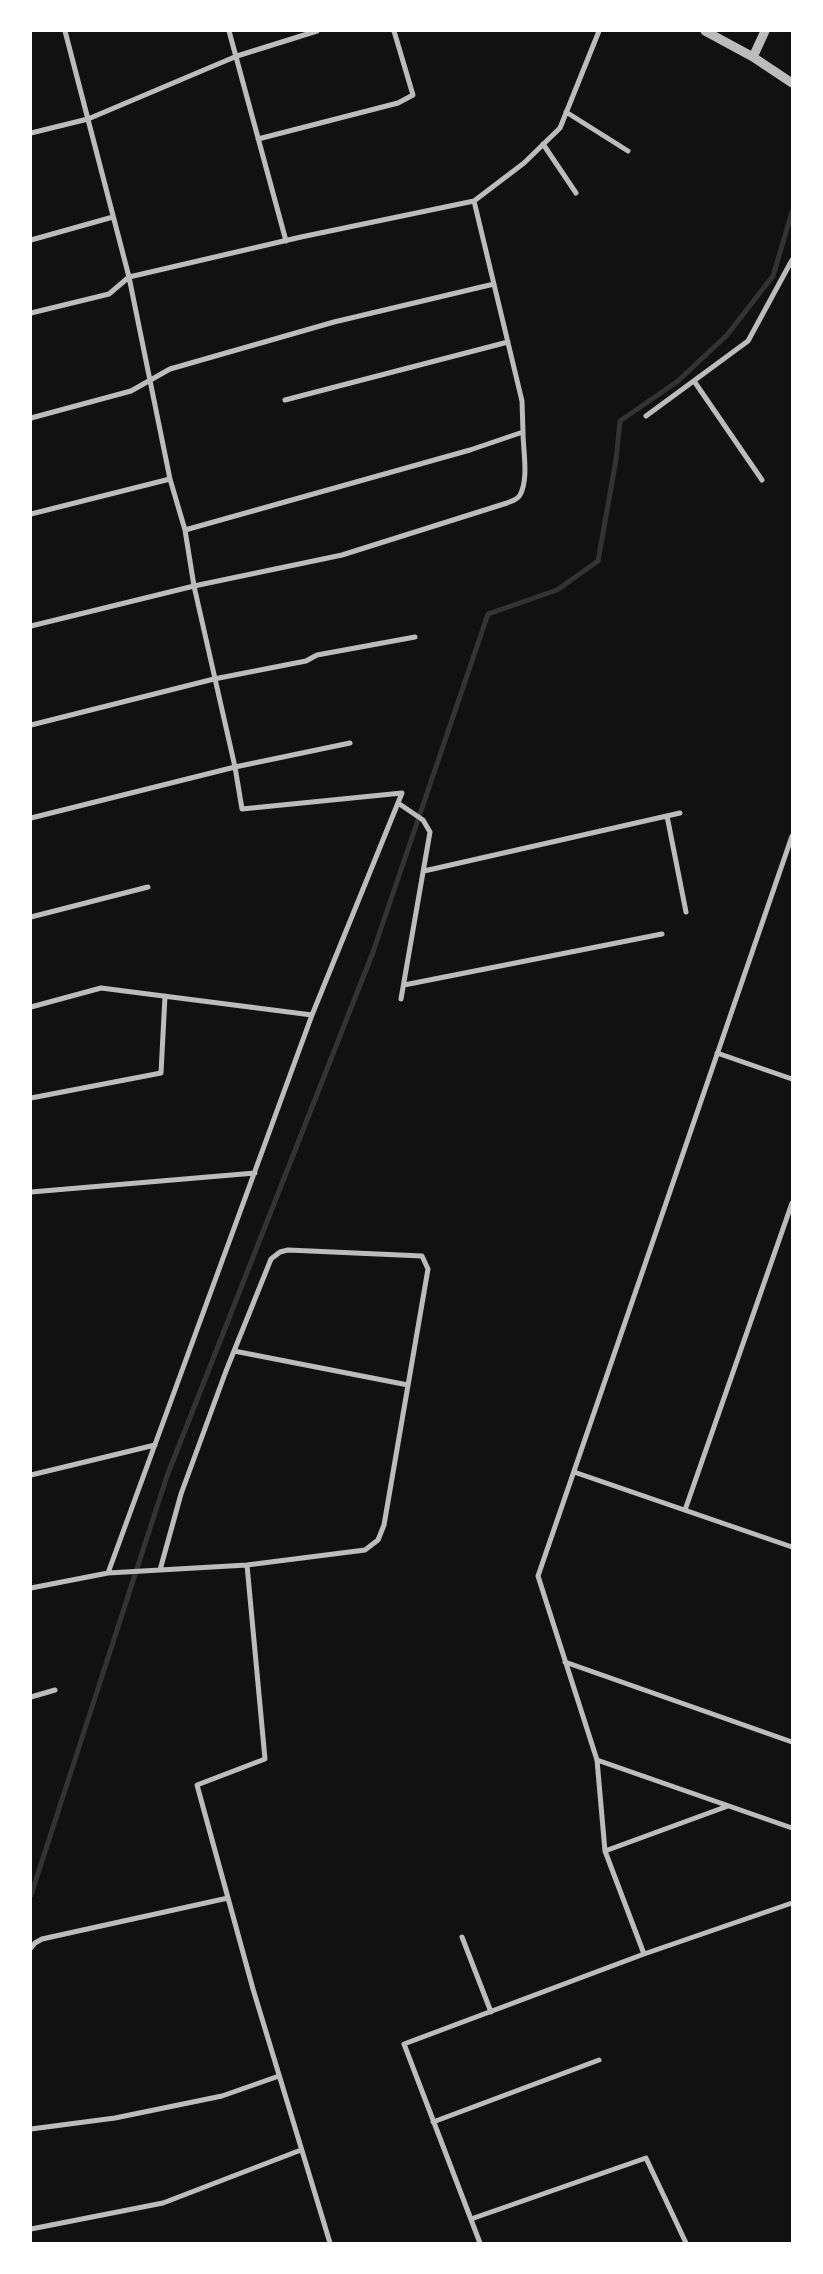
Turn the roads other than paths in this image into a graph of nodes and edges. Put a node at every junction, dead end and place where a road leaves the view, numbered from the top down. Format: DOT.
graph roads {
  1 [pos="65,31"];
  2 [pos="230,31"];
  3 [pos="317,31"];
  4 [pos="394,31"];
  5 [pos="599,31"];
  6 [pos="705,31"];
  7 [pos="765,31"];
  8 [pos="237,56"];
  9 [pos="753,57"];
  10 [pos="792,82"];
  11 [pos="566,112"];
  12 [pos="88,118"];
  13 [pos="31,133"];
  14 [pos="258,139"];
  15 [pos="543,144"];
  16 [pos="628,151"];
  17 [pos="576,193"];
  18 [pos="474,201"];
  19 [pos="113,217"];
  20 [pos="31,240"];
  21 [pos="286,240"];
  22 [pos="792,260"];
  23 [pos="129,276"];
  24 [pos="494,284"];
  25 [pos="31,313"];
  26 [pos="508,342"];
  27 [pos="151,381"];
  28 [pos="694,381"];
  29 [pos="285,400"];
  30 [pos="646,416"];
  31 [pos="31,418"];
  32 [pos="523,432"];
  33 [pos="170,479"];
  34 [pos="762,480"];
  35 [pos="31,514"];
  36 [pos="185,530"];
  37 [pos="194,586"];
  38 [pos="31,626"];
  39 [pos="415,637"];
  40 [pos="214,680"];
  41 [pos="31,725"];
  42 [pos="350,743"];
  43 [pos="235,766"];
  44 [pos="398,803"];
  45 [pos="680,813"];
  46 [pos="667,816"];
  47 [pos="31,818"];
  48 [pos="792,836"];
  49 [pos="424,871"];
  50 [pos="148,887"];
  51 [pos="686,912"];
  52 [pos="31,917"];
  53 [pos="662,934"];
  54 [pos="404,985"];
  55 [pos="165,996"];
  56 [pos="401,999"];
  57 [pos="31,1007"];
  58 [pos="312,1015"];
  59 [pos="717,1053"];
  60 [pos="792,1079"];
  61 [pos="31,1098"];
  62 [pos="255,1173"];
  63 [pos="31,1192"];
  64 [pos="792,1203"];
  65 [pos="234,1352"];
  66 [pos="408,1385"];
  67 [pos="155,1445"];
  68 [pos="574,1472"];
  69 [pos="31,1475"];
  70 [pos="685,1510"];
  71 [pos="792,1546"];
  72 [pos="247,1565"];
  73 [pos="160,1570"];
  74 [pos="108,1573"];
  75 [pos="31,1588"];
  76 [pos="565,1662"];
  77 [pos="54,1690"];
  78 [pos="31,1697"];
  79 [pos="792,1742"];
  80 [pos="596,1760"];
  81 [pos="728,1806"];
  82 [pos="792,1828"];
  83 [pos="605,1851"];
  84 [pos="228,1898"];
  85 [pos="792,1903"];
  86 [pos="462,1937"];
  87 [pos="31,1948"];
  88 [pos="644,1954"];
  89 [pos="490,2012"];
  90 [pos="599,2060"];
  91 [pos="278,2076"];
  92 [pos="433,2122"];
  93 [pos="31,2129"];
  94 [pos="301,2150"];
  95 [pos="471,2220"];
  96 [pos="31,2229"];
  97 [pos="330,2243"];
  98 [pos="480,2243"];
  99 [pos="686,2243"];
  1 -- 12 [label="street"];
  2 -- 8 [label="street"];
  3 -- 8 [label="street"];
  4 -- 14 [label="street"];
  5 -- 11 [label="street"];
  6 -- 9 [label="street"];
  7 -- 9 [label="street"];
  8 -- 12 [label="street"];
  8 -- 14 [label="street"];
  9 -- 10 [label="street"];
  11 -- 15 [label="street"];
  11 -- 16 [label="street"];
  12 -- 13 [label="street"];
  12 -- 19 [label="street"];
  14 -- 21 [label="street"];
  15 -- 17 [label="street"];
  15 -- 18 [label="street"];
  18 -- 21 [label="street"];
  18 -- 24 [label="street"];
  19 -- 20 [label="street"];
  19 -- 23 [label="street"];
  21 -- 23 [label="street"];
  22 -- 28 [label="street"];
  23 -- 25 [label="street"];
  23 -- 27 [label="street"];
  24 -- 26 [label="street"];
  24 -- 27 [label="street"];
  26 -- 29 [label="street"];
  26 -- 32 [label="street"];
  27 -- 31 [label="street"];
  27 -- 33 [label="street"];
  28 -- 30 [label="street"];
  28 -- 34 [label="street"];
  32 -- 36 [label="street"];
  32 -- 37 [label="street"];
  33 -- 35 [label="street"];
  33 -- 36 [label="street"];
  36 -- 37 [label="street"];
  37 -- 38 [label="street"];
  37 -- 40 [label="street"];
  39 -- 40 [label="street"];
  40 -- 41 [label="street"];
  40 -- 43 [label="street"];
  42 -- 43 [label="street"];
  43 -- 44 [label="street"];
  43 -- 47 [label="street"];
  44 -- 49 [label="street"];
  44 -- 58 [label="street"];
  45 -- 46 [label="street"];
  46 -- 49 [label="street"];
  46 -- 51 [label="street"];
  48 -- 59 [label="street"];
  49 -- 54 [label="street"];
  50 -- 52 [label="street"];
  53 -- 54 [label="street"];
  54 -- 56 [label="street"];
  55 -- 57 [label="street"];
  55 -- 58 [label="street"];
  55 -- 61 [label="street"];
  58 -- 62 [label="street"];
  59 -- 60 [label="street"];
  59 -- 68 [label="street"];
  62 -- 63 [label="street"];
  62 -- 67 [label="street"];
  64 -- 70 [label="street"];
  65 -- 66 [label="street"];
  65 -- 66 [label="street"];
  65 -- 73 [label="street"];
  66 -- 72 [label="street"];
  67 -- 69 [label="street"];
  67 -- 74 [label="street"];
  68 -- 70 [label="street"];
  68 -- 76 [label="street"];
  70 -- 71 [label="street"];
  72 -- 73 [label="street"];
  72 -- 84 [label="street"];
  73 -- 74 [label="street"];
  74 -- 75 [label="street"];
  76 -- 79 [label="street"];
  76 -- 80 [label="street"];
  77 -- 78 [label="street"];
  80 -- 81 [label="street"];
  80 -- 83 [label="street"];
  81 -- 82 [label="street"];
  81 -- 83 [label="street"];
  83 -- 88 [label="street"];
  84 -- 87 [label="street"];
  84 -- 91 [label="street"];
  85 -- 88 [label="street"];
  86 -- 89 [label="street"];
  88 -- 89 [label="street"];
  89 -- 92 [label="street"];
  90 -- 92 [label="street"];
  91 -- 93 [label="street"];
  91 -- 94 [label="street"];
  92 -- 95 [label="street"];
  94 -- 96 [label="street"];
  94 -- 97 [label="street"];
  95 -- 98 [label="street"];
  95 -- 99 [label="street"];
}
